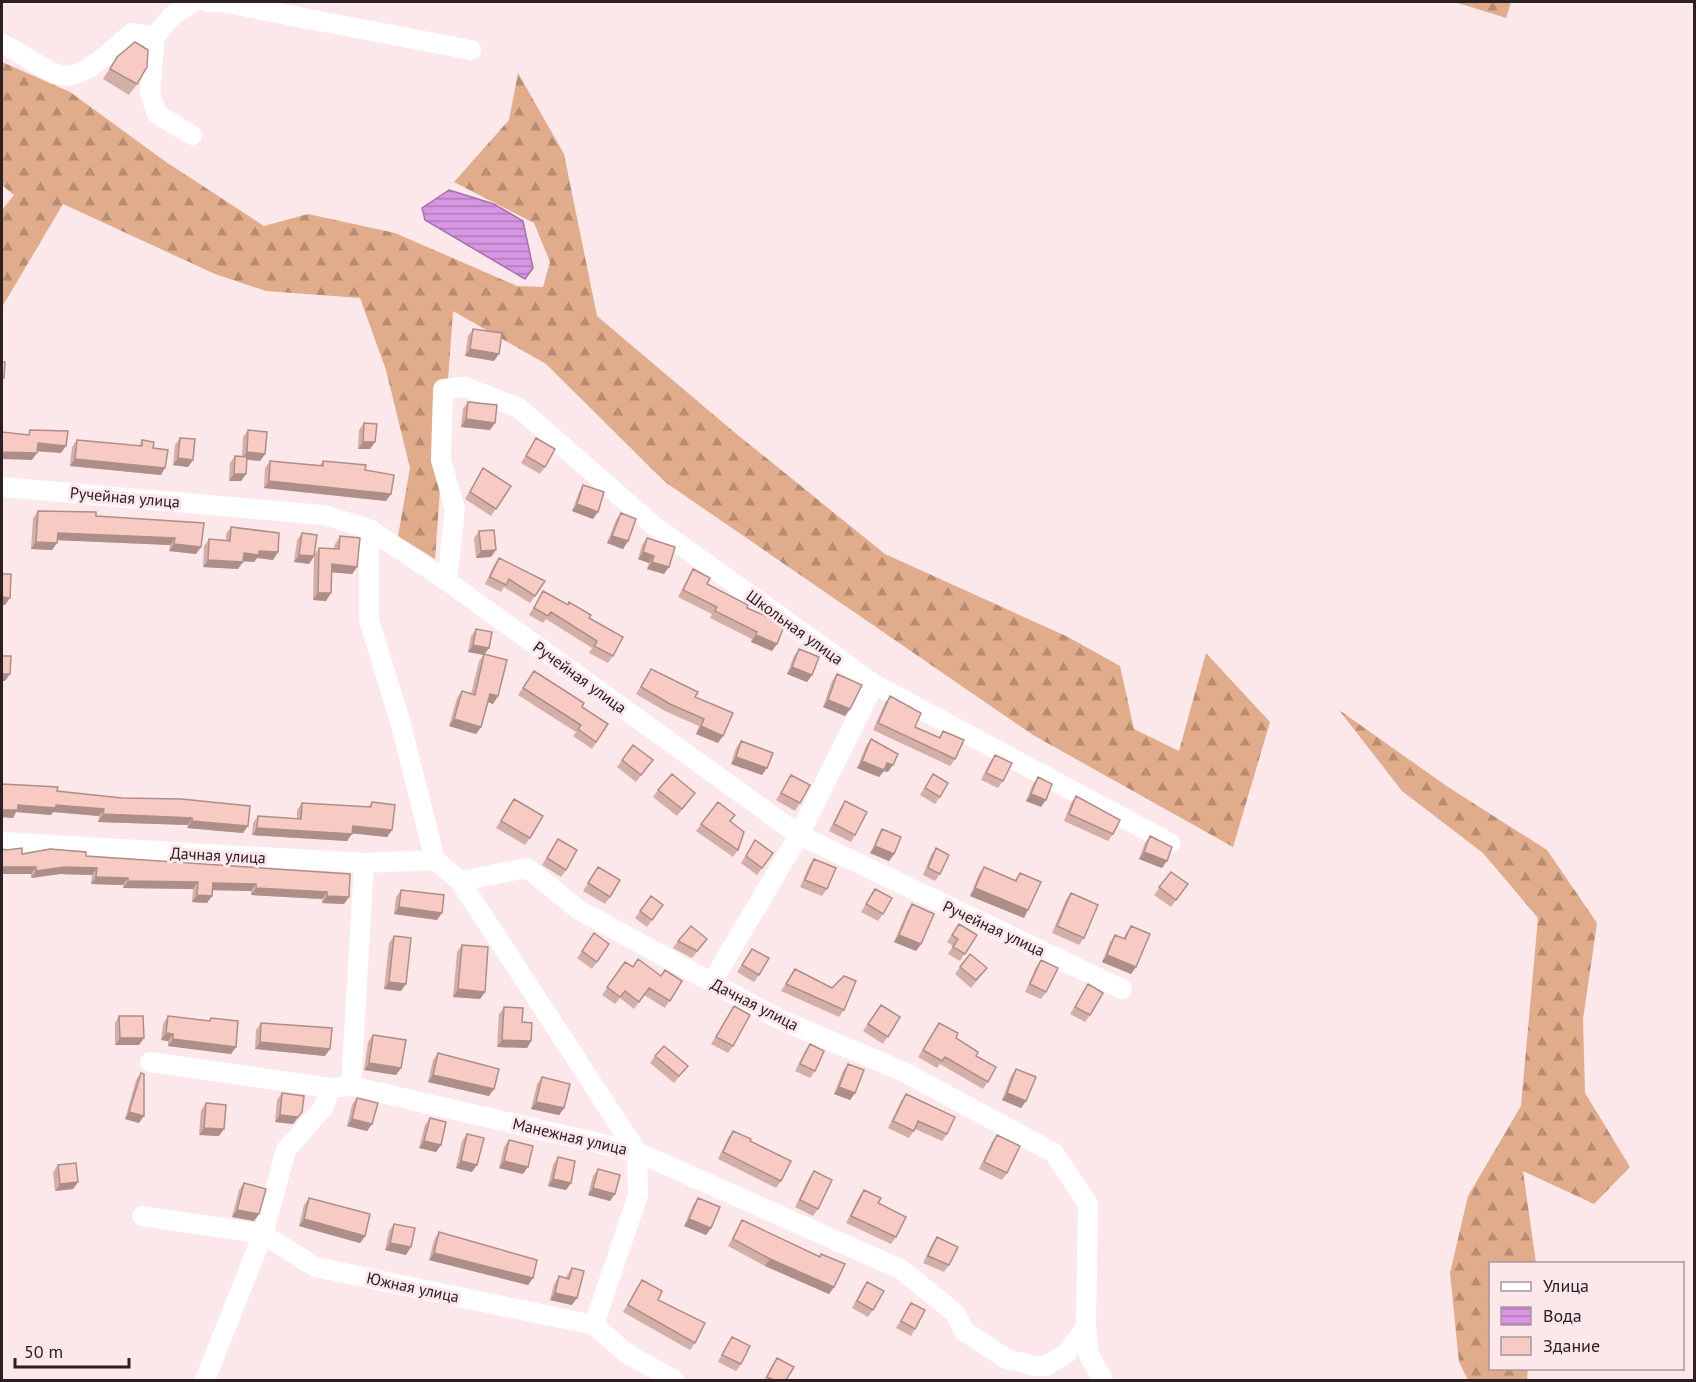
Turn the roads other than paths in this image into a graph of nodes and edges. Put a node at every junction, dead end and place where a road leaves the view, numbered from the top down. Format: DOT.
graph roads {
  1 [pos="193,2"];
  2 [pos="207,2"];
  3 [pos="155,36"];
  4 [pos="2,44"];
  5 [pos="471,50"];
  6 [pos="192,135"];
  7 [pos="2,487"];
  8 [pos="369,529"];
  9 [pos="447,581"];
  10 [pos="874,684"];
  11 [pos="799,835"];
  12 [pos="2,842"];
  13 [pos="1170,843"];
  14 [pos="435,860"];
  15 [pos="364,863"];
  16 [pos="460,881"];
  17 [pos="712,982"];
  18 [pos="1122,989"];
  19 [pos="150,1062"];
  20 [pos="351,1086"];
  21 [pos="331,1088"];
  22 [pos="637,1152"];
  23 [pos="142,1216"];
  24 [pos="263,1234"];
  25 [pos="594,1325"];
  26 [pos="1086,1327"];
  27 [pos="1046,1373"];
  28 [pos="205,1380"];
  29 [pos="674,1380"];
  30 [pos="1103,1380"];
  1 -- 3 [label="street"];
  2 -- 5 [label="street"];
  3 -- 4 [label="street"];
  3 -- 6 [label="street"];
  7 -- 8 [label="street, Ручейная улица"];
  8 -- 9 [label="street, Ручейная улица"];
  8 -- 14 [label="street"];
  9 -- 10 [label="street, Школьная улица"];
  9 -- 11 [label="street, Ручейная улица"];
  10 -- 11 [label="street"];
  10 -- 13 [label="street, Школьная улица"];
  11 -- 17 [label="street"];
  11 -- 18 [label="street, Ручейная улица"];
  12 -- 15 [label="street, Дачная улица"];
  14 -- 15 [label="street, Дачная улица"];
  14 -- 16 [label="street"];
  15 -- 20 [label="street"];
  16 -- 17 [label="street, Дачная улица"];
  16 -- 22 [label="street"];
  17 -- 26 [label="street, Дачная улица"];
  19 -- 21 [label="street, Манежная улица"];
  20 -- 21 [label="street, Манежная улица"];
  20 -- 22 [label="street, Манежная улица"];
  21 -- 24 [label="street"];
  22 -- 25 [label="street"];
  22 -- 27 [label="street, Манежная улица"];
  23 -- 24 [label="street, Южная улица"];
  24 -- 25 [label="street, Южная улица"];
  24 -- 28 [label="street"];
  25 -- 29 [label="street, Южная улица"];
  26 -- 27 [label="street"];
  26 -- 30 [label="street"];
}
